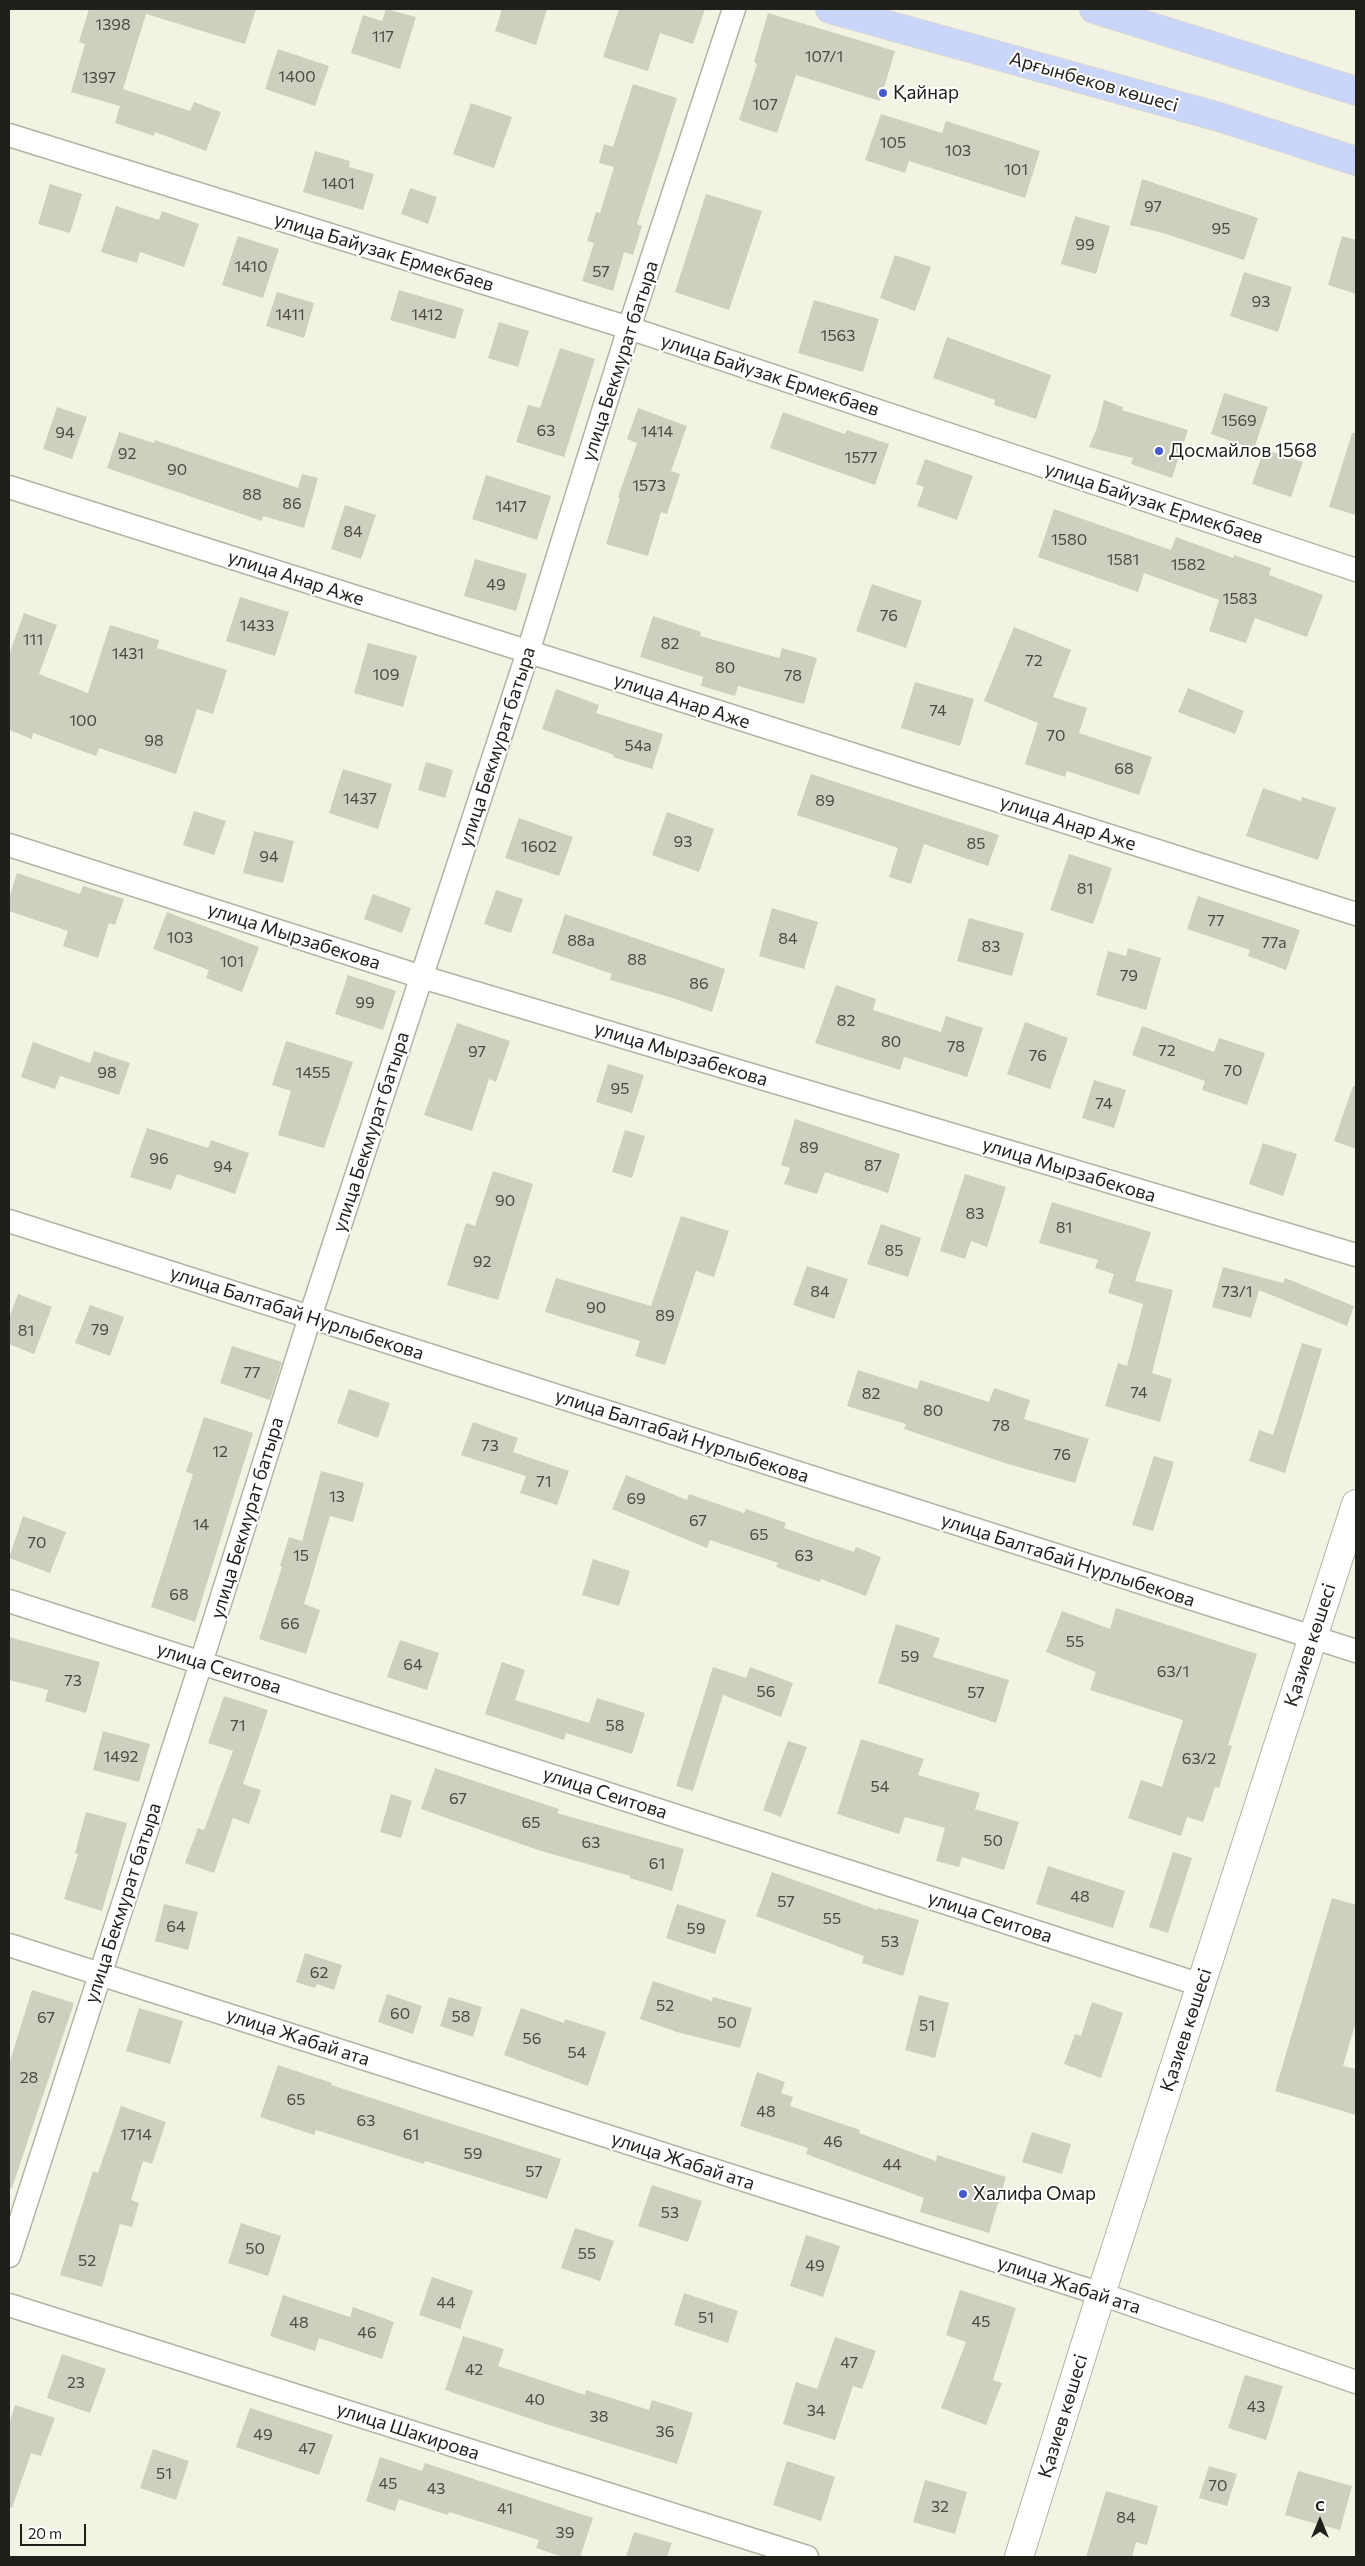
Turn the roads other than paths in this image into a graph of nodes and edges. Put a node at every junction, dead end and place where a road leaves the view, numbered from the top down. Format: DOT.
graph roads {
  1 [pos="734,9"];
  2 [pos="830,9"];
  3 [pos="1094,9"];
  4 [pos="1356,91"];
  5 [pos="9,136"];
  6 [pos="1356,161"];
  7 [pos="629,328"];
  8 [pos="9,487"];
  9 [pos="1356,570"];
  10 [pos="528,652"];
  11 [pos="9,845"];
  12 [pos="1356,914"];
  13 [pos="422,977"];
  14 [pos="9,1221"];
  15 [pos="1356,1255"];
  16 [pos="310,1318"];
  17 [pos="1356,1504"];
  18 [pos="9,1601"];
  19 [pos="1312,1638"];
  20 [pos="1356,1651"];
  21 [pos="201,1662"];
  22 [pos="9,1945"];
  23 [pos="100,1974"];
  24 [pos="1200,1985"];
  25 [pos="9,2256"];
  26 [pos="1100,2294"];
  27 [pos="9,2305"];
  28 [pos="1356,2382"];
  29 [pos="807,2557"];
  30 [pos="1019,2557"];
  1 -- 7 [label="street, улица Бекмурат батыра"];
  2 -- 6 [label="main road, Арғынбеков көшесі"];
  3 -- 4 [label="main road"];
  5 -- 7 [label="street, улица Байузак Ермекбаев"];
  7 -- 9 [label="street, улица Байузак Ермекбаев"];
  7 -- 10 [label="street, улица Бекмурат батыра"];
  8 -- 10 [label="street, улица Анар Аже"];
  10 -- 12 [label="street, улица Анар Аже"];
  10 -- 13 [label="street, улица Бекмурат батыра"];
  11 -- 13 [label="street, улица Мырзабекова"];
  13 -- 15 [label="street, улица Мырзабекова"];
  13 -- 16 [label="street, улица Бекмурат батыра"];
  14 -- 16 [label="street, улица Балтабай Нурлыбекова"];
  16 -- 19 [label="street, улица Балтабай Нурлыбекова"];
  16 -- 21 [label="street, улица Бекмурат батыра"];
  17 -- 19 [label="street, Қазиев көшесі"];
  18 -- 21 [label="street, улица Сеитова"];
  19 -- 20 [label="street, улица Балтабай Нурлыбекова"];
  19 -- 24 [label="street, Қазиев көшесі"];
  21 -- 23 [label="street, улица Бекмурат батыра"];
  21 -- 24 [label="street, улица Сеитова"];
  22 -- 23 [label="street, улица Жабай ата"];
  23 -- 25 [label="street, улица Бекмурат батыра"];
  23 -- 26 [label="street, улица Жабай ата"];
  24 -- 26 [label="street, Қазиев көшесі"];
  26 -- 28 [label="street, улица Жабай ата"];
  26 -- 30 [label="street, Қазиев көшесі"];
  27 -- 29 [label="street, улица Шакирова"];
}
